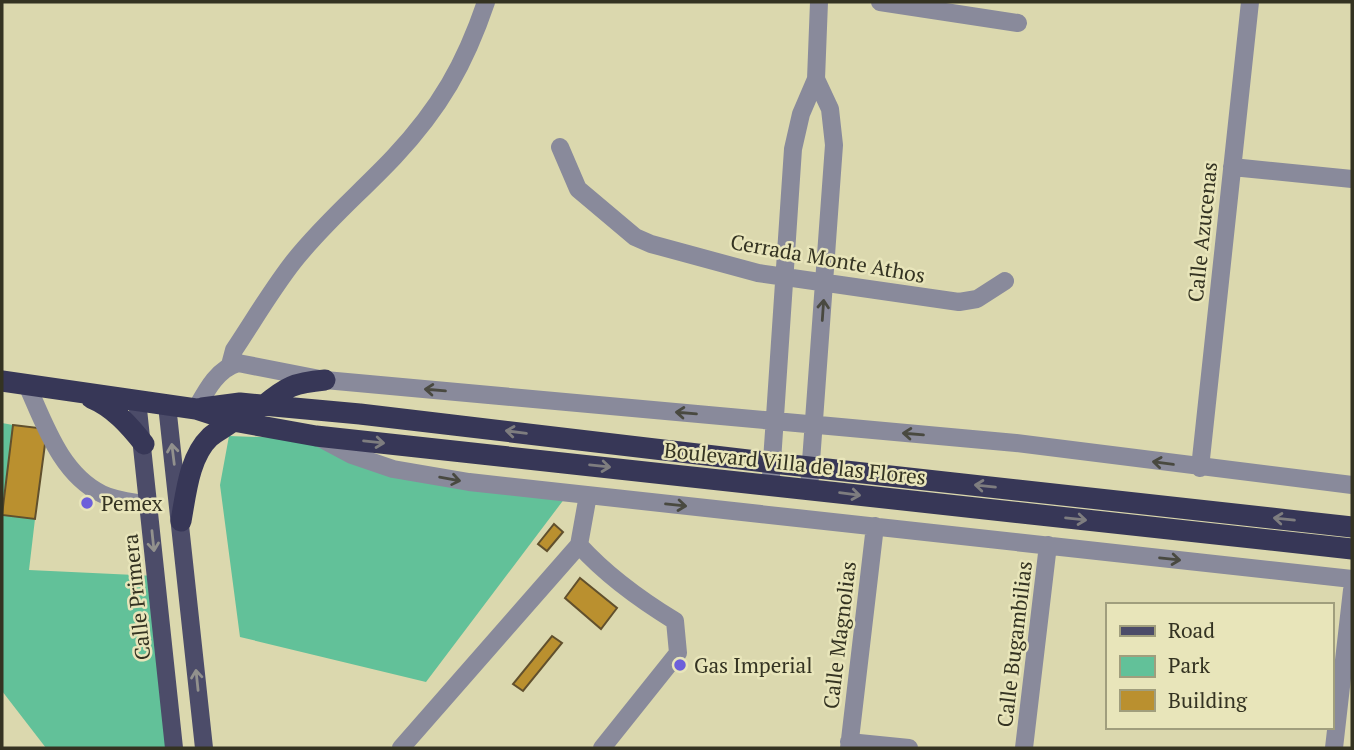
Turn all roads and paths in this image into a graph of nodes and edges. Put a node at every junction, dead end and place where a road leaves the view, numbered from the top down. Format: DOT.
graph roads {
  1 [pos="486,2"];
  2 [pos="818,2"];
  3 [pos="880,2"];
  4 [pos="1250,2"];
  5 [pos="1018,23"];
  6 [pos="816,79"];
  7 [pos="560,147"];
  8 [pos="1232,167"];
  9 [pos="1352,179"];
  10 [pos="785,277"];
  11 [pos="1005,281"];
  12 [pos="825,283"];
  13 [pos="230,365"];
  14 [pos="325,380"];
  15 [pos="2,381"];
  16 [pos="27,385"];
  17 [pos="76,391"];
  18 [pos="137,400"];
  19 [pos="167,405"];
  20 [pos="263,405"];
  21 [pos="196,409"];
  22 [pos="237,412"];
  23 [pos="776,421"];
  24 [pos="814,425"];
  25 [pos="316,436"];
  26 [pos="144,444"];
  27 [pos="773,463"];
  28 [pos="810,467"];
  29 [pos="1200,468"];
  30 [pos="770,485"];
  31 [pos="1352,485"];
  32 [pos="809,489"];
  33 [pos="588,495"];
  34 [pos="150,505"];
  35 [pos="181,521"];
  36 [pos="875,526"];
  37 [pos="1352,527"];
  38 [pos="579,545"];
  39 [pos="1048,545"];
  40 [pos="1352,550"];
  41 [pos="1352,579"];
  42 [pos="1352,590"];
  43 [pos="849,745"];
  44 [pos="174,748"];
  45 [pos="204,748"];
  46 [pos="401,748"];
  47 [pos="602,748"];
  48 [pos="909,748"];
  49 [pos="1024,748"];
  50 [pos="1334,748"];
  1 -- 13 [label="street"];
  2 -- 6 [label="street"];
  3 -- 5 [label="street"];
  4 -- 8 [label="street, Calle Azucenas"];
  6 -- 10 [label="street"];
  6 -- 12 [label="street"];
  7 -- 10 [label="street, Cerrada Monte Athos"];
  8 -- 9 [label="street"];
  8 -- 29 [label="street, Calle Azucenas"];
  10 -- 12 [label="street, Cerrada Monte Athos"];
  10 -- 23 [label="street"];
  11 -- 12 [label="street, Cerrada Monte Athos"];
  24 -- 12 [label="street, one-way"];
  13 -- 14 [label="street"];
  13 -- 21 [label="street"];
  14 -- 20 [label="highway"];
  23 -- 14 [label="street, one-way"];
  15 -- 16 [label="highway"];
  16 -- 17 [label="highway"];
  16 -- 34 [label="street"];
  17 -- 18 [label="highway"];
  17 -- 26 [label="highway"];
  18 -- 19 [label="highway"];
  18 -- 26 [label="main road, Calle Primera"];
  19 -- 21 [label="highway"];
  35 -- 19 [label="main road, one-way"];
  20 -- 22 [label="highway, Boulevard Villa de las Flores"];
  27 -- 20 [label="highway, Boulevard Villa de las Flores, one-way"];
  21 -- 22 [label="highway"];
  22 -- 25 [label="highway, Boulevard Villa de las Flores"];
  22 -- 35 [label="highway"];
  23 -- 24 [label="street"];
  23 -- 27 [label="street"];
  24 -- 28 [label="street"];
  29 -- 24 [label="street, one-way"];
  25 -- 30 [label="highway, Boulevard Villa de las Flores, one-way"];
  25 -- 33 [label="street, one-way"];
  26 -- 34 [label="main road, Calle Primera"];
  27 -- 28 [label="highway, Boulevard Villa de las Flores"];
  27 -- 30 [label="street"];
  28 -- 32 [label="street"];
  37 -- 28 [label="highway, Boulevard Villa de las Flores, one-way"];
  29 -- 31 [label="street"];
  30 -- 32 [label="highway, Boulevard Villa de las Flores"];
  32 -- 40 [label="highway, Boulevard Villa de las Flores, one-way"];
  33 -- 36 [label="street, one-way"];
  33 -- 38 [label="street"];
  34 -- 44 [label="main road, Calle Primera, one-way"];
  45 -- 35 [label="main road, one-way"];
  36 -- 39 [label="street"];
  36 -- 43 [label="street, Calle Magnolias"];
  38 -- 46 [label="street"];
  38 -- 47 [label="street"];
  39 -- 41 [label="street, one-way"];
  39 -- 49 [label="street, Calle Bugambilias"];
  42 -- 50 [label="street"];
  43 -- 48 [label="street"];
}
